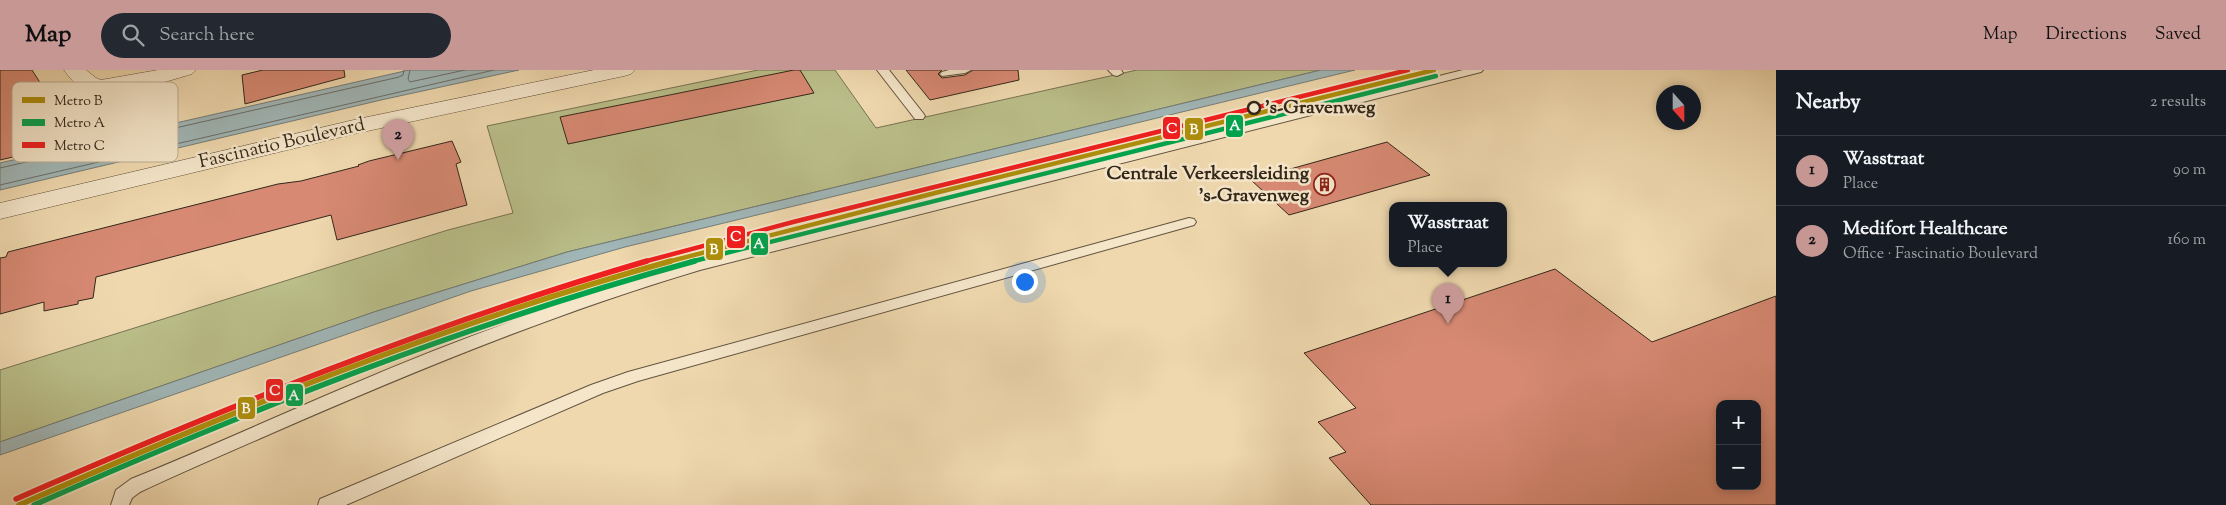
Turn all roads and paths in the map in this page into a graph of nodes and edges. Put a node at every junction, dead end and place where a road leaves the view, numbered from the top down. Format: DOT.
graph roads {
  1 [pos="75,70"];
  2 [pos="185,70"];
  3 [pos="624,70"];
  4 [pos="884,70"];
  5 [pos="965,70"];
  6 [pos="1477,70"];
  7 [pos="946,74"];
  8 [pos="88,82"];
  9 [pos="129,82"];
  10 [pos="919,116"];
  11 [pos="0,211"];
  12 [pos="1189,222"];
  13 [pos="120,505"];
  14 [pos="327,505"];
  1 -- 8 [label="street"];
  2 -- 9 [label="street"];
  3 -- 11 [label="street, Fascinatio Boulevard"];
  4 -- 10 [label="lane"];
  5 -- 7 [label="lane"];
  6 -- 13 [label="lane"];
  12 -- 14 [label="lane"];
}
